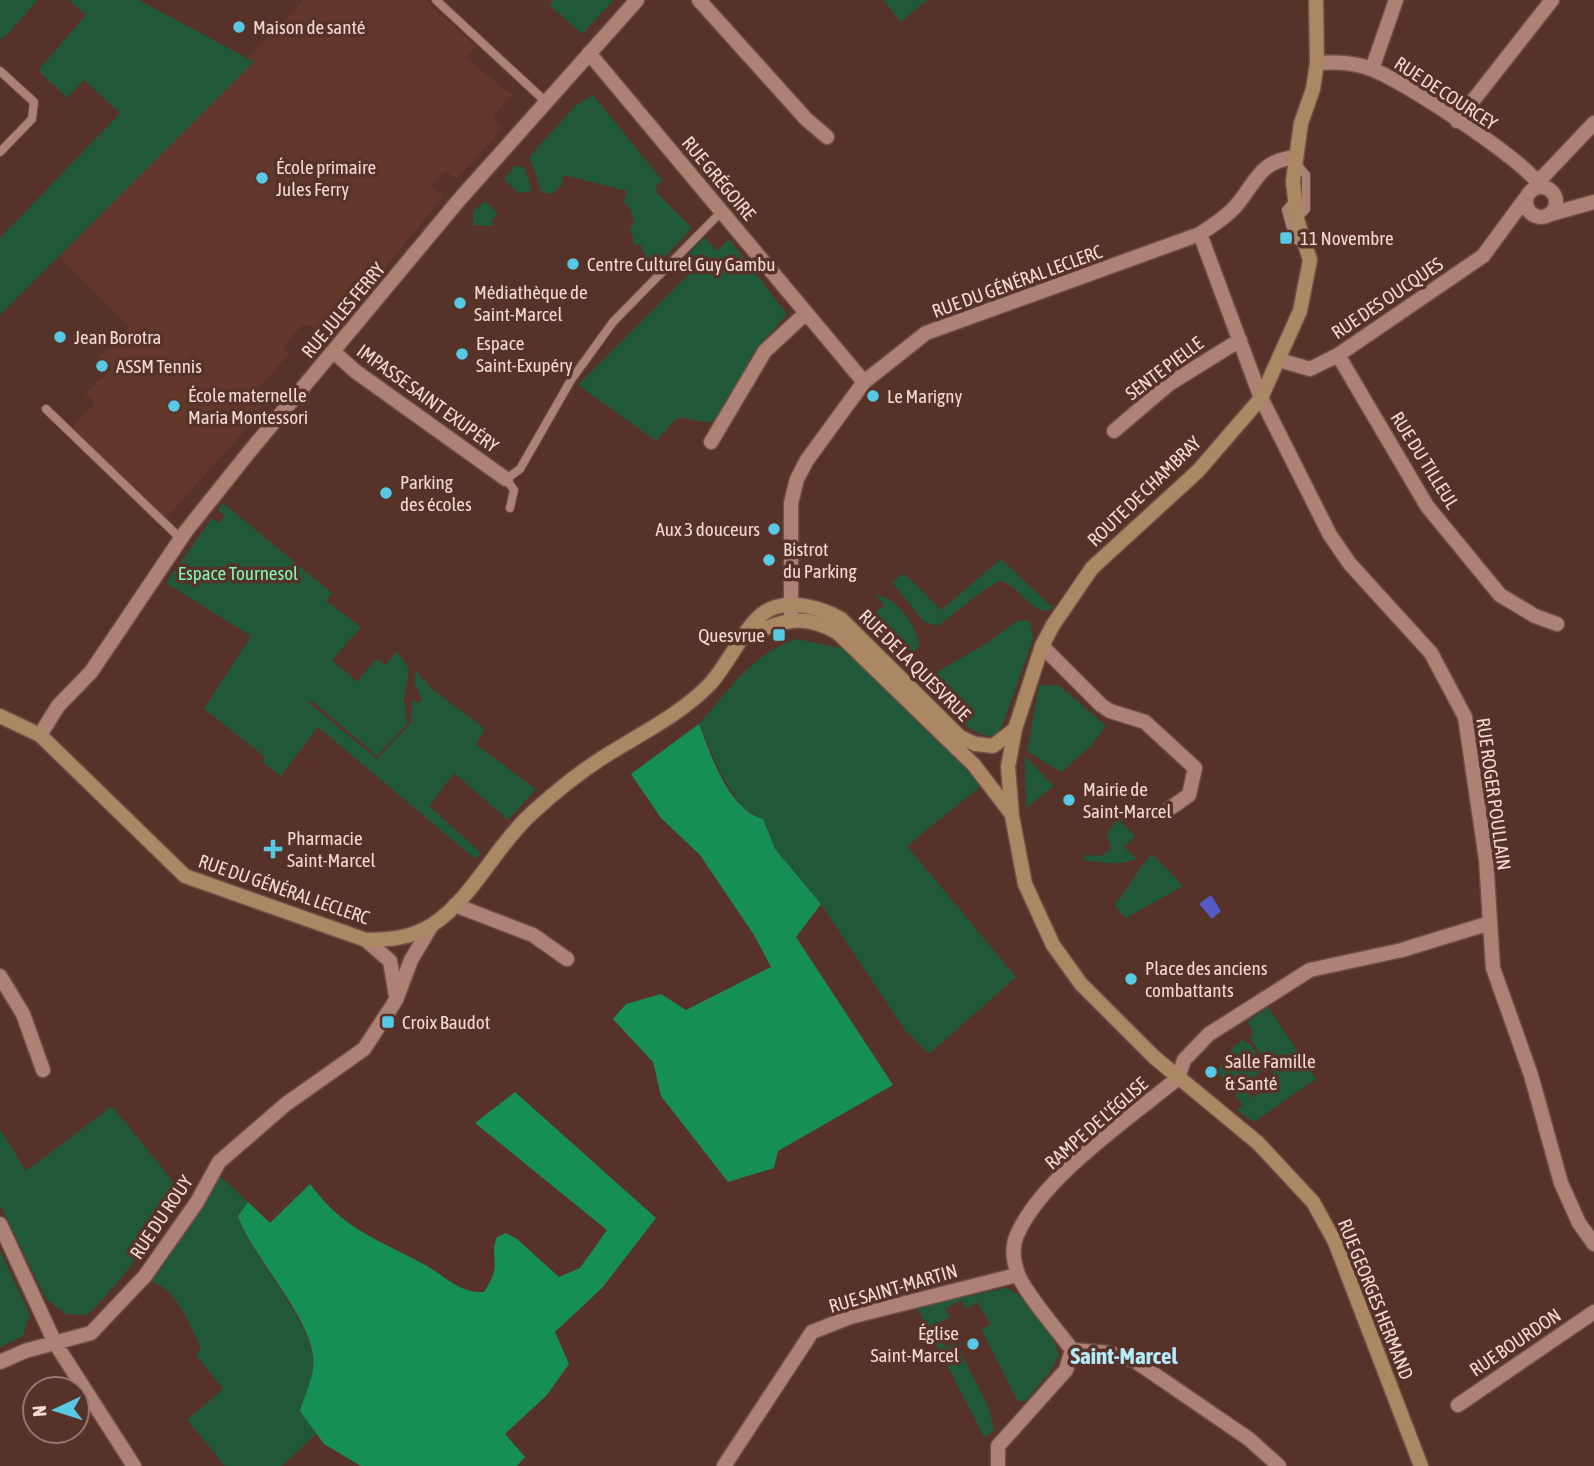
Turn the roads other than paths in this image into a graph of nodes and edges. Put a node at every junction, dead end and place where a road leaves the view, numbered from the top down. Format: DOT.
graph roads {
  1 [pos="436,0"];
  2 [pos="637,0"];
  3 [pos="699,0"];
  4 [pos="1316,0"];
  5 [pos="1396,0"];
  6 [pos="1552,0"];
  7 [pos="589,53"];
  8 [pos="1317,63"];
  9 [pos="1372,69"];
  10 [pos="0,71"];
  11 [pos="546,102"];
  12 [pos="1457,121"];
  13 [pos="1594,123"];
  14 [pos="827,137"];
  15 [pos="0,152"];
  16 [pos="1296,160"];
  17 [pos="1539,184"];
  18 [pos="1555,197"];
  19 [pos="1525,198"];
  20 [pos="1295,200"];
  21 [pos="1594,202"];
  22 [pos="1576,205"];
  23 [pos="722,211"];
  24 [pos="1543,215"];
  25 [pos="1297,219"];
  26 [pos="1504,230"];
  27 [pos="1200,234"];
  28 [pos="1306,245"];
  29 [pos="806,313"];
  30 [pos="1240,340"];
  31 [pos="334,352"];
  32 [pos="1338,355"];
  33 [pos="1279,360"];
  34 [pos="864,382"];
  35 [pos="1261,398"];
  36 [pos="46,409"];
  37 [pos="1114,431"];
  38 [pos="711,442"];
  39 [pos="506,479"];
  40 [pos="510,508"];
  41 [pos="181,539"];
  42 [pos="790,614"];
  43 [pos="1557,624"];
  44 [pos="747,635"];
  45 [pos="1042,646"];
  46 [pos="0,716"];
  47 [pos="1015,729"];
  48 [pos="40,735"];
  49 [pos="974,765"];
  50 [pos="1008,767"];
  51 [pos="1169,809"];
  52 [pos="1012,816"];
  53 [pos="455,905"];
  54 [pos="1490,923"];
  55 [pos="432,925"];
  56 [pos="366,940"];
  57 [pos="567,959"];
  58 [pos="0,976"];
  59 [pos="396,1000"];
  60 [pos="43,1070"];
  61 [pos="1178,1078"];
  62 [pos="0,1224"];
  63 [pos="1594,1244"];
  64 [pos="1017,1275"];
  65 [pos="1594,1312"];
  66 [pos="55,1343"];
  67 [pos="1072,1350"];
  68 [pos="0,1362"];
  69 [pos="1458,1405"];
  70 [pos="134,1466"];
  71 [pos="724,1466"];
  72 [pos="998,1466"];
  73 [pos="1279,1466"];
  74 [pos="1421,1466"];
  1 -- 11 [label="lane"];
  2 -- 7 [label="street"];
  3 -- 14 [label="street"];
  4 -- 8 [label="street, ROUTE DE CHAMBRAY"];
  5 -- 9 [label="street"];
  6 -- 12 [label="street"];
  7 -- 11 [label="street, RUE JULES FERRY"];
  7 -- 23 [label="street, RUE GRÉGOIRE"];
  8 -- 9 [label="street, RUE DE COURCEY"];
  8 -- 16 [label="street, ROUTE DE CHAMBRAY"];
  9 -- 12 [label="street, RUE DE COURCEY"];
  10 -- 15 [label="lane"];
  11 -- 31 [label="street, RUE JULES FERRY"];
  12 -- 17 [label="street, RUE DE COURCEY"];
  13 -- 17 [label="street"];
  16 -- 20 [label="street, ROUTE DE CHAMBRAY"];
  16 -- 25 [label="lane"];
  16 -- 27 [label="street, RUE DU GÉNÉRAL LECLERC"];
  17 -- 18 [label="street"];
  17 -- 19 [label="street"];
  18 -- 22 [label="street"];
  18 -- 24 [label="street"];
  19 -- 24 [label="street"];
  19 -- 26 [label="street, RUE DES OUCQUES"];
  20 -- 25 [label="street, ROUTE DE CHAMBRAY"];
  20 -- 28 [label="lane"];
  21 -- 22 [label="street, RUE DES OUCQUES"];
  22 -- 24 [label="street, RUE DES OUCQUES"];
  23 -- 29 [label="street, RUE GRÉGOIRE"];
  23 -- 39 [label="lane, IMPASSE SAINT EXUPÉRY"];
  24 -- 26 [label="street, RUE DES OUCQUES"];
  25 -- 28 [label="street, ROUTE DE CHAMBRAY"];
  26 -- 32 [label="street, RUE DES OUCQUES"];
  27 -- 30 [label="street, RUE ROGER POULLAIN"];
  27 -- 34 [label="street, RUE DU GÉNÉRAL LECLERC"];
  28 -- 33 [label="street, ROUTE DE CHAMBRAY"];
  29 -- 34 [label="street, RUE GRÉGOIRE"];
  29 -- 38 [label="street"];
  30 -- 35 [label="street, RUE ROGER POULLAIN"];
  30 -- 37 [label="street, SENTE PIELLE"];
  31 -- 39 [label="street, IMPASSE SAINT EXUPÉRY"];
  31 -- 41 [label="street, RUE JULES FERRY"];
  32 -- 33 [label="street, RUE DES OUCQUES"];
  32 -- 43 [label="street, RUE DU TILLEUL"];
  33 -- 35 [label="street, ROUTE DE CHAMBRAY"];
  34 -- 42 [label="street, RUE DU GÉNÉRAL LECLERC"];
  35 -- 45 [label="street, ROUTE DE CHAMBRAY"];
  35 -- 54 [label="street, RUE ROGER POULLAIN"];
  36 -- 41 [label="lane"];
  39 -- 40 [label="lane"];
  41 -- 48 [label="street, RUE JULES FERRY"];
  42 -- 44 [label="street, RUE DE LA QUESVRUE"];
  42 -- 47 [label="street, RUE DE LA QUESVRUE"];
  42 -- 49 [label="street, RUE DE LA QUESVRUE"];
  44 -- 53 [label="street, RUE DU GÉNÉRAL LECLERC"];
  45 -- 47 [label="street, ROUTE DE CHAMBRAY"];
  45 -- 51 [label="street"];
  46 -- 48 [label="street, RUE DU GÉNÉRAL LECLERC"];
  47 -- 50 [label="street, ROUTE DE CHAMBRAY"];
  48 -- 56 [label="street, RUE DU GÉNÉRAL LECLERC"];
  49 -- 50 [label="street"];
  49 -- 52 [label="street, RUE DE LA QUESVRUE"];
  50 -- 52 [label="street"];
  52 -- 61 [label="street"];
  53 -- 55 [label="street, RUE DU GÉNÉRAL LECLERC"];
  53 -- 57 [label="street"];
  54 -- 61 [label="street, RAMPE DE L'ÉGLISE"];
  54 -- 63 [label="street, RUE ROGER POULLAIN"];
  55 -- 56 [label="street, RUE DU GÉNÉRAL LECLERC"];
  55 -- 59 [label="street, RUE DU ROUY"];
  56 -- 59 [label="street"];
  58 -- 60 [label="street"];
  59 -- 66 [label="street, RUE DU ROUY"];
  61 -- 64 [label="street, RAMPE DE L'ÉGLISE"];
  61 -- 74 [label="street, RUE GEORGES HERMAND"];
  62 -- 66 [label="street"];
  64 -- 67 [label="street"];
  64 -- 71 [label="street, RUE SAINT-MARTIN"];
  65 -- 69 [label="street, RUE BOURDON"];
  66 -- 68 [label="street, RUE DU ROUY"];
  66 -- 70 [label="street"];
  67 -- 72 [label="street"];
  67 -- 73 [label="street"];
}
